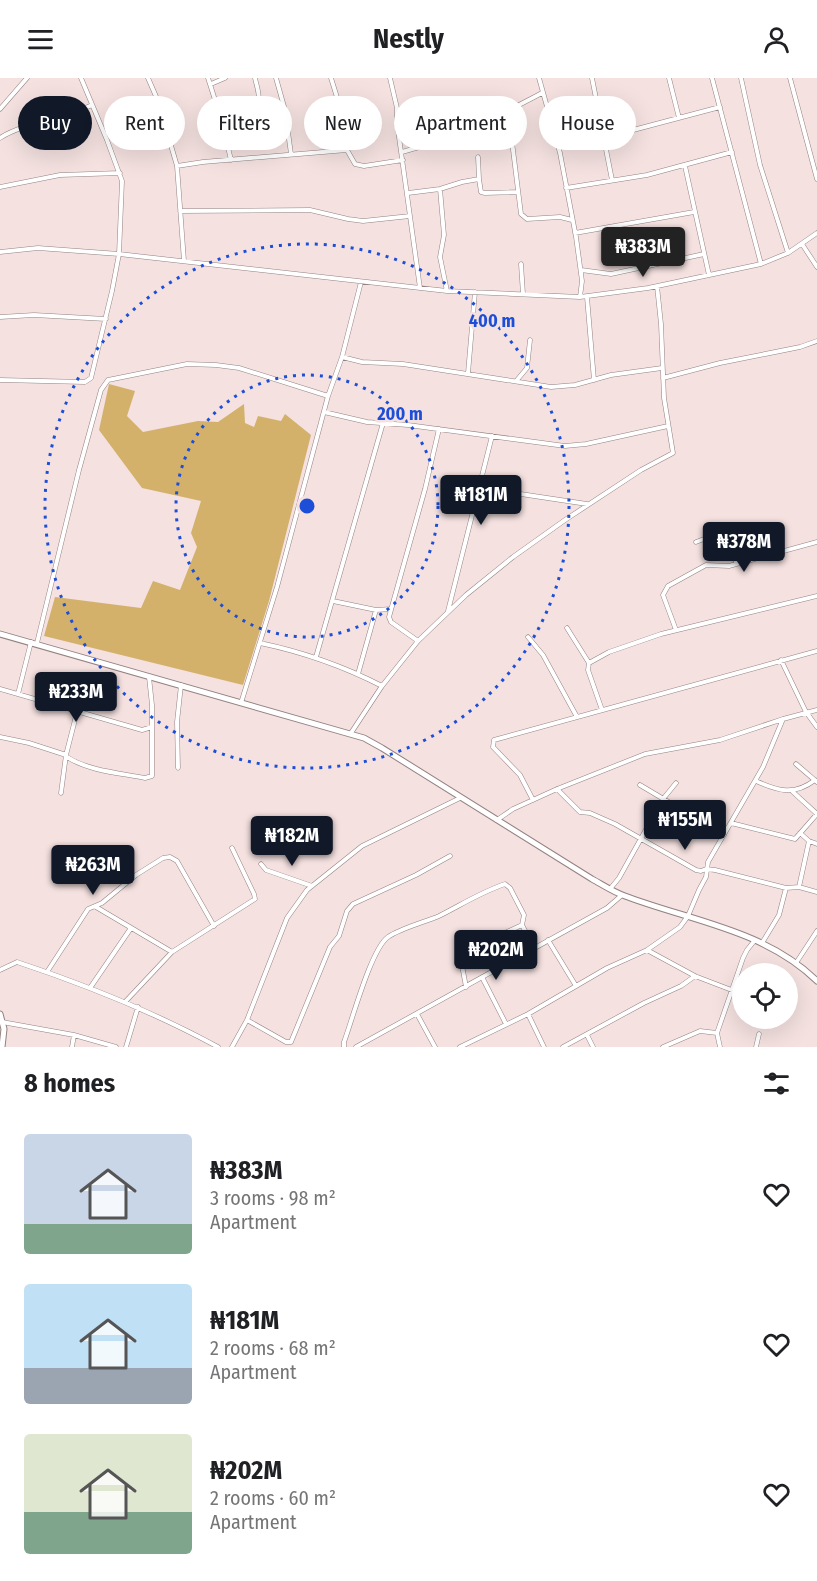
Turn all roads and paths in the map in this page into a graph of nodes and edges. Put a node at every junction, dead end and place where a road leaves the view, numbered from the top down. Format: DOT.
graph roads {
  1 [pos="27,78"];
  2 [pos="81,78"];
  3 [pos="148,78"];
  4 [pos="208,78"];
  5 [pos="225,78"];
  6 [pos="255,78"];
  7 [pos="276,78"];
  8 [pos="331,78"];
  9 [pos="390,78"];
  10 [pos="539,78"];
  11 [pos="592,78"];
  12 [pos="669,78"];
  13 [pos="712,78"];
  14 [pos="741,78"];
  15 [pos="790,78"];
  16 [pos="211,84"];
  17 [pos="542,93"];
  18 [pos="88,96"];
  19 [pos="214,96"];
  20 [pos="258,96"];
  21 [pos="337,96"];
  22 [pos="595,96"];
  23 [pos="527,100"];
  24 [pos="92,105"];
  25 [pos="720,107"];
  26 [pos="0,109"];
  27 [pos="679,118"];
  28 [pos="636,129"];
  29 [pos="18,130"];
  30 [pos="0,138"];
  31 [pos="229,150"];
  32 [pos="347,150"];
  33 [pos="409,150"];
  34 [pos="512,150"];
  35 [pos="606,150"];
  36 [pos="402,152"];
  37 [pos="732,152"];
  38 [pos="291,154"];
  39 [pos="478,157"];
  40 [pos="231,160"];
  41 [pos="403,160"];
  42 [pos="177,166"];
  43 [pos="685,166"];
  44 [pos="120,173"];
  45 [pos="817,178"];
  46 [pos="479,179"];
  47 [pos="612,180"];
  48 [pos="0,187"];
  49 [pos="566,188"];
  50 [pos="440,189"];
  51 [pos="517,192"];
  52 [pos="408,193"];
  53 [pos="180,211"];
  54 [pos="694,212"];
  55 [pos="410,216"];
  56 [pos="572,220"];
  57 [pos="575,233"];
  58 [pos="817,233"];
  59 [pos="802,244"];
  60 [pos="0,252"];
  61 [pos="788,253"];
  62 [pos="119,254"];
  63 [pos="704,254"];
  64 [pos="184,261"];
  65 [pos="521,264"];
  66 [pos="761,264"];
  67 [pos="817,267"];
  68 [pos="581,270"];
  69 [pos="709,275"];
  70 [pos="361,282"];
  71 [pos="657,286"];
  72 [pos="420,288"];
  73 [pos="447,291"];
  74 [pos="476,292"];
  75 [pos="523,294"];
  76 [pos="580,297"];
  77 [pos="587,297"];
  78 [pos="0,317"];
  79 [pos="106,319"];
  80 [pos="530,340"];
  81 [pos="817,341"];
  82 [pos="342,357"];
  83 [pos="662,368"];
  84 [pos="468,372"];
  85 [pos="663,378"];
  86 [pos="0,380"];
  87 [pos="516,380"];
  88 [pos="594,380"];
  89 [pos="328,396"];
  90 [pos="324,412"];
  91 [pos="383,423"];
  92 [pos="668,426"];
  93 [pos="439,429"];
  94 [pos="492,436"];
  95 [pos="514,493"];
  96 [pos="588,504"];
  97 [pos="696,542"];
  98 [pos="817,542"];
  99 [pos="736,562"];
  100 [pos="817,596"];
  101 [pos="333,601"];
  102 [pos="391,609"];
  103 [pos="376,610"];
  104 [pos="448,612"];
  105 [pos="567,628"];
  106 [pos="676,630"];
  107 [pos="0,634"];
  108 [pos="528,637"];
  109 [pos="418,641"];
  110 [pos="34,642"];
  111 [pos="260,643"];
  112 [pos="817,651"];
  113 [pos="316,657"];
  114 [pos="781,660"];
  115 [pos="589,663"];
  116 [pos="358,674"];
  117 [pos="148,675"];
  118 [pos="181,685"];
  119 [pos="382,686"];
  120 [pos="0,689"];
  121 [pos="18,694"];
  122 [pos="241,703"];
  123 [pos="602,710"];
  124 [pos="817,710"];
  125 [pos="77,712"];
  126 [pos="806,712"];
  127 [pos="577,717"];
  128 [pos="783,719"];
  129 [pos="152,727"];
  130 [pos="817,727"];
  131 [pos="351,733"];
  132 [pos="0,737"];
  133 [pos="67,756"];
  134 [pos="796,764"];
  135 [pos="178,768"];
  136 [pos="756,781"];
  137 [pos="816,781"];
  138 [pos="676,783"];
  139 [pos="640,784"];
  140 [pos="557,789"];
  141 [pos="792,791"];
  142 [pos="61,793"];
  143 [pos="460,798"];
  144 [pos="663,799"];
  145 [pos="533,800"];
  146 [pos="817,814"];
  147 [pos="496,820"];
  148 [pos="731,823"];
  149 [pos="800,833"];
  150 [pos="724,834"];
  151 [pos="639,839"];
  152 [pos="809,841"];
  153 [pos="817,843"];
  154 [pos="232,848"];
  155 [pos="450,856"];
  156 [pos="261,864"];
  157 [pos="706,869"];
  158 [pos="312,886"];
  159 [pos="799,887"];
  160 [pos="786,888"];
  161 [pos="610,889"];
  162 [pos="817,892"];
  163 [pos="622,895"];
  164 [pos="96,907"];
  165 [pos="688,916"];
  166 [pos="522,925"];
  167 [pos="214,926"];
  168 [pos="131,928"];
  169 [pos="817,931"];
  170 [pos="548,940"];
  171 [pos="755,940"];
  172 [pos="762,943"];
  173 [pos="534,948"];
  174 [pos="647,950"];
  175 [pos="172,952"];
  176 [pos="741,963"];
  177 [pos="796,963"];
  178 [pos="798,965"];
  179 [pos="0,970"];
  180 [pos="46,972"];
  181 [pos="695,976"];
  182 [pos="482,977"];
  183 [pos="817,981"];
  184 [pos="466,987"];
  185 [pos="576,987"];
  186 [pos="90,988"];
  187 [pos="732,989"];
  188 [pos="732,992"];
  189 [pos="125,1002"];
  190 [pos="138,1007"];
  191 [pos="0,1014"];
  192 [pos="417,1014"];
  193 [pos="528,1014"];
  194 [pos="247,1020"];
  195 [pos="2,1022"];
  196 [pos="506,1023"];
  197 [pos="717,1033"];
  198 [pos="759,1034"];
  199 [pos="74,1035"];
  200 [pos="587,1035"];
  201 [pos="2,1047"];
  202 [pos="72,1047"];
  203 [pos="116,1047"];
  204 [pos="126,1047"];
  205 [pos="218,1047"];
  206 [pos="232,1047"];
  207 [pos="344,1047"];
  208 [pos="356,1047"];
  209 [pos="435,1047"];
  210 [pos="460,1047"];
  211 [pos="544,1047"];
  212 [pos="563,1047"];
  213 [pos="592,1047"];
  214 [pos="664,1047"];
  215 [pos="720,1047"];
  216 [pos="756,1047"];
  1 -- 26 [label="street"];
  2 -- 18 [label="street"];
  3 -- 42 [label="street"];
  4 -- 16 [label="street"];
  5 -- 16 [label="street"];
  6 -- 20 [label="street"];
  7 -- 38 [label="street"];
  8 -- 21 [label="street"];
  9 -- 36 [label="street"];
  10 -- 17 [label="street"];
  11 -- 22 [label="street"];
  12 -- 27 [label="street"];
  13 -- 25 [label="street"];
  14 -- 61 [label="street"];
  15 -- 45 [label="street"];
  16 -- 19 [label="street"];
  17 -- 23 [label="street"];
  17 -- 49 [label="street"];
  24 -- 44 [label="street"];
  25 -- 27 [label="street"];
  25 -- 37 [label="street"];
  27 -- 28 [label="street"];
  29 -- 30 [label="street"];
  31 -- 40 [label="street"];
  32 -- 38 [label="street"];
  32 -- 41 [label="street"];
  33 -- 36 [label="street"];
  34 -- 51 [label="street"];
  35 -- 47 [label="street"];
  36 -- 41 [label="street"];
  37 -- 43 [label="street"];
  37 -- 66 [label="street"];
  38 -- 40 [label="street"];
  39 -- 46 [label="street"];
  40 -- 42 [label="street"];
  41 -- 52 [label="street"];
  42 -- 53 [label="street"];
  43 -- 47 [label="street"];
  43 -- 54 [label="street"];
  44 -- 48 [label="street"];
  44 -- 62 [label="street"];
  46 -- 50 [label="street"];
  46 -- 51 [label="street"];
  47 -- 49 [label="street"];
  49 -- 56 [label="street"];
  50 -- 52 [label="street"];
  50 -- 73 [label="street"];
  51 -- 56 [label="street"];
  52 -- 55 [label="street"];
  53 -- 55 [label="street"];
  53 -- 64 [label="street"];
  54 -- 57 [label="street"];
  54 -- 63 [label="street"];
  55 -- 72 [label="street"];
  56 -- 57 [label="street"];
  57 -- 68 [label="street"];
  58 -- 59 [label="street"];
  59 -- 61 [label="street"];
  59 -- 67 [label="street"];
  60 -- 62 [label="street"];
  61 -- 66 [label="street"];
  62 -- 64 [label="street"];
  62 -- 79 [label="street"];
  63 -- 68 [label="street"];
  63 -- 69 [label="street"];
  64 -- 70 [label="street"];
  65 -- 75 [label="street"];
  66 -- 69 [label="street"];
  68 -- 76 [label="street"];
  69 -- 71 [label="street"];
  70 -- 72 [label="street"];
  70 -- 82 [label="street"];
  71 -- 77 [label="street"];
  71 -- 83 [label="street"];
  72 -- 73 [label="street"];
  73 -- 74 [label="street"];
  74 -- 75 [label="street"];
  74 -- 84 [label="street"];
  75 -- 76 [label="street"];
  76 -- 77 [label="street"];
  77 -- 88 [label="street"];
  78 -- 79 [label="street"];
  79 -- 86 [label="street"];
  80 -- 87 [label="street"];
  81 -- 85 [label="street"];
  82 -- 84 [label="street"];
  82 -- 89 [label="street"];
  83 -- 85 [label="street"];
  83 -- 88 [label="street"];
  84 -- 87 [label="street"];
  85 -- 92 [label="street"];
  87 -- 88 [label="street"];
  89 -- 90 [label="street"];
  89 -- 110 [label="street"];
  90 -- 91 [label="street"];
  90 -- 111 [label="street"];
  91 -- 93 [label="street"];
  91 -- 101 [label="street"];
  92 -- 94 [label="street"];
  92 -- 96 [label="street"];
  93 -- 94 [label="street"];
  93 -- 102 [label="street"];
  94 -- 104 [label="street"];
  95 -- 96 [label="street"];
  96 -- 104 [label="street"];
  97 -- 99 [label="street"];
  98 -- 99 [label="street"];
  99 -- 106 [label="street"];
  100 -- 106 [label="street"];
  101 -- 103 [label="street"];
  101 -- 113 [label="street"];
  102 -- 103 [label="street"];
  102 -- 109 [label="street"];
  103 -- 116 [label="street"];
  104 -- 109 [label="street"];
  105 -- 115 [label="street"];
  106 -- 115 [label="street"];
  107 -- 110 [label="main road"];
  108 -- 127 [label="street"];
  109 -- 119 [label="street"];
  110 -- 117 [label="main road"];
  110 -- 121 [label="street"];
  111 -- 113 [label="street"];
  111 -- 122 [label="street"];
  112 -- 114 [label="street"];
  113 -- 116 [label="street"];
  114 -- 123 [label="street"];
  114 -- 126 [label="street"];
  115 -- 123 [label="street"];
  116 -- 119 [label="street"];
  117 -- 118 [label="main road"];
  117 -- 129 [label="street"];
  118 -- 122 [label="main road"];
  118 -- 135 [label="street"];
  119 -- 131 [label="street"];
  120 -- 121 [label="street"];
  121 -- 125 [label="street"];
  122 -- 131 [label="main road"];
  123 -- 127 [label="street"];
  124 -- 126 [label="street"];
  125 -- 129 [label="street"];
  125 -- 133 [label="street"];
  126 -- 128 [label="street"];
  126 -- 130 [label="street"];
  127 -- 145 [label="street"];
  128 -- 136 [label="street"];
  128 -- 140 [label="street"];
  129 -- 133 [label="street"];
  131 -- 143 [label="main road"];
  132 -- 133 [label="street"];
  133 -- 142 [label="street"];
  134 -- 137 [label="street"];
  136 -- 141 [label="street"];
  136 -- 148 [label="street"];
  137 -- 141 [label="street"];
  138 -- 144 [label="street"];
  139 -- 144 [label="street"];
  140 -- 145 [label="street"];
  140 -- 151 [label="street"];
  141 -- 146 [label="street"];
  143 -- 147 [label="main road"];
  143 -- 158 [label="street"];
  144 -- 150 [label="street"];
  144 -- 151 [label="street"];
  145 -- 147 [label="street"];
  146 -- 149 [label="street"];
  147 -- 161 [label="main road"];
  148 -- 149 [label="street"];
  148 -- 150 [label="street"];
  149 -- 152 [label="street"];
  150 -- 157 [label="street"];
  151 -- 157 [label="street"];
  151 -- 161 [label="street"];
  152 -- 153 [label="street"];
  152 -- 159 [label="street"];
  154 -- 167 [label="street"];
  155 -- 194 [label="street"];
  156 -- 158 [label="street"];
  157 -- 160 [label="street"];
  157 -- 165 [label="street"];
  158 -- 194 [label="street"];
  159 -- 160 [label="street"];
  159 -- 162 [label="street"];
  160 -- 172 [label="street"];
  161 -- 163 [label="main road"];
  163 -- 165 [label="main road"];
  163 -- 170 [label="street"];
  164 -- 167 [label="street"];
  164 -- 168 [label="street"];
  164 -- 180 [label="street"];
  165 -- 171 [label="main road"];
  165 -- 174 [label="street"];
  166 -- 173 [label="street"];
  166 -- 184 [label="street"];
  166 -- 207 [label="street"];
  167 -- 175 [label="street"];
  168 -- 175 [label="street"];
  168 -- 186 [label="street"];
  169 -- 177 [label="street"];
  170 -- 173 [label="street"];
  170 -- 185 [label="street"];
  171 -- 172 [label="main road"];
  171 -- 176 [label="street"];
  172 -- 177 [label="main road"];
  173 -- 182 [label="street"];
  174 -- 181 [label="street"];
  174 -- 185 [label="street"];
  175 -- 189 [label="street"];
  178 -- 183 [label="main road"];
  179 -- 180 [label="street"];
  180 -- 186 [label="street"];
  181 -- 187 [label="street"];
  181 -- 200 [label="street"];
  182 -- 184 [label="street"];
  182 -- 196 [label="street"];
  184 -- 192 [label="street"];
  185 -- 193 [label="street"];
  186 -- 189 [label="street"];
  188 -- 197 [label="street"];
  189 -- 190 [label="street"];
  190 -- 204 [label="street"];
  190 -- 205 [label="street"];
  191 -- 195 [label="main road"];
  192 -- 208 [label="street"];
  192 -- 209 [label="street"];
  193 -- 196 [label="street"];
  193 -- 211 [label="street"];
  194 -- 206 [label="street"];
  195 -- 199 [label="street"];
  195 -- 201 [label="main road"];
  196 -- 210 [label="street"];
  197 -- 214 [label="street"];
  197 -- 215 [label="street"];
  198 -- 216 [label="street"];
  199 -- 202 [label="street"];
  199 -- 203 [label="street"];
  200 -- 212 [label="street"];
  200 -- 213 [label="street"];
}
